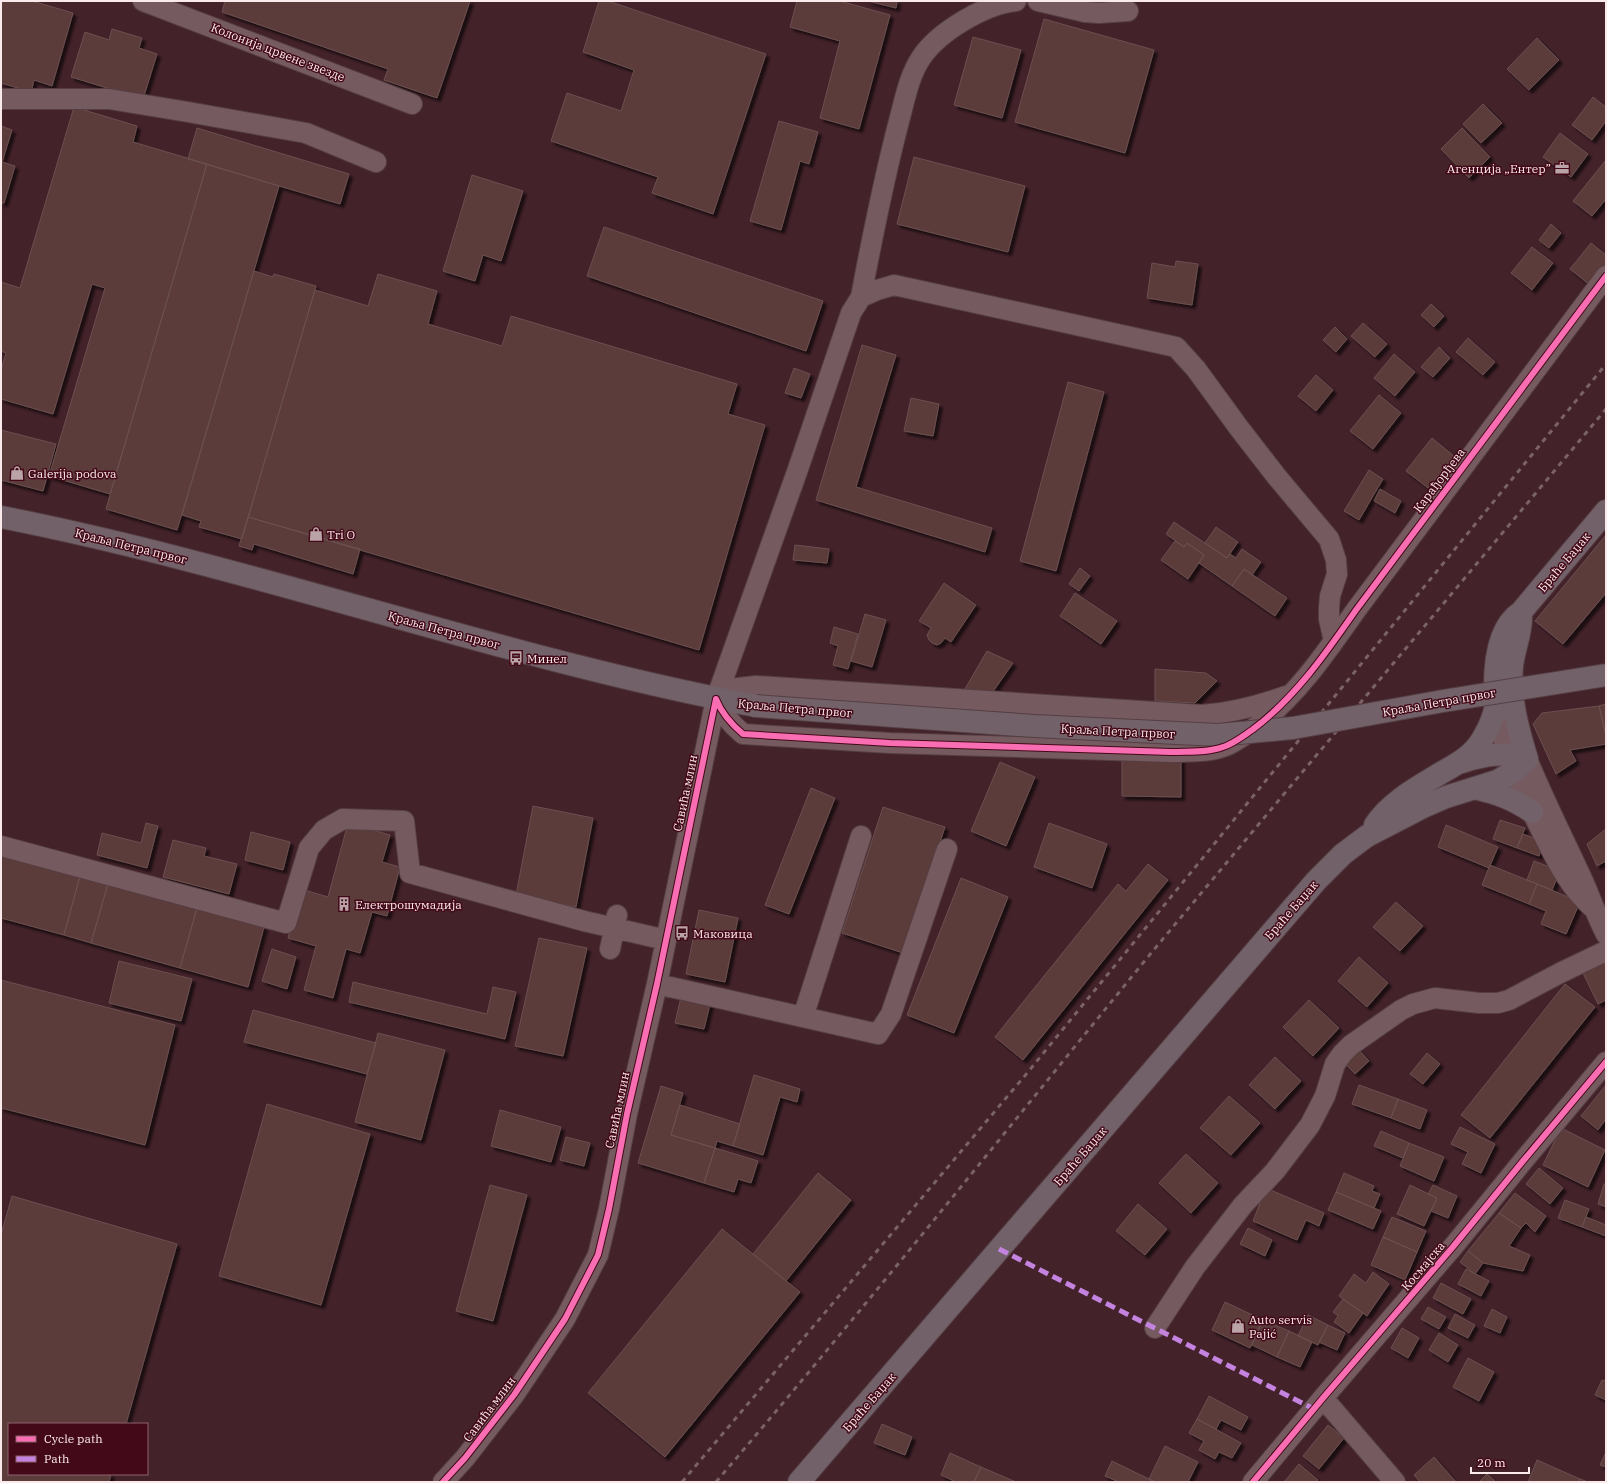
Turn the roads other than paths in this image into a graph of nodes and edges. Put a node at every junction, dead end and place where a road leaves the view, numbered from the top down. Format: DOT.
graph roads {
  1 [pos="144,1"];
  2 [pos="1016,1"];
  3 [pos="1038,1"];
  4 [pos="1128,11"];
  5 [pos="1,99"];
  6 [pos="412,104"];
  7 [pos="376,162"];
  8 [pos="1606,276"];
  9 [pos="861,296"];
  10 [pos="1606,511"];
  11 [pos="1,517"];
  12 [pos="1522,612"];
  13 [pos="1334,641"];
  14 [pos="1606,675"];
  15 [pos="1289,695"];
  16 [pos="716,699"];
  17 [pos="1497,704"];
  18 [pos="1516,761"];
  19 [pos="1458,763"];
  20 [pos="1474,788"];
  21 [pos="1532,812"];
  22 [pos="861,836"];
  23 [pos="1367,836"];
  24 [pos="1,846"];
  25 [pos="948,849"];
  26 [pos="1593,908"];
  27 [pos="615,922"];
  28 [pos="1606,934"];
  29 [pos="666,940"];
  30 [pos="610,949"];
  31 [pos="1606,951"];
  32 [pos="657,984"];
  33 [pos="804,1017"];
  34 [pos="1606,1062"];
  35 [pos="1155,1328"];
  36 [pos="1323,1398"];
  37 [pos="443,1482"];
  38 [pos="799,1482"];
  39 [pos="1253,1482"];
  40 [pos="1395,1482"];
  1 -- 6 [label="street, Колонија црвене звезде"];
  2 -- 9 [label="street, Савића млин"];
  3 -- 4 [label="street"];
  5 -- 7 [label="street"];
  8 -- 13 [label="street, Карађорђева"];
  9 -- 13 [label="street"];
  9 -- 16 [label="street, Савића млин"];
  10 -- 12 [label="main road, Браће Баџак"];
  11 -- 16 [label="main road, Краља Петра првог"];
  12 -- 17 [label="main road, Браће Баџак"];
  12 -- 18 [label="main road"];
  13 -- 15 [label="street, Карађорђева"];
  14 -- 16 [label="main road, Краља Петра првог, bridge"];
  15 -- 16 [label="street"];
  15 -- 16 [label="street, Карађорђева"];
  16 -- 29 [label="street, Савића млин"];
  17 -- 18 [label="street"];
  17 -- 19 [label="main road, Браће Баџак"];
  18 -- 19 [label="main road"];
  18 -- 20 [label="main road, Браће Баџак"];
  18 -- 21 [label="street"];
  18 -- 26 [label="street"];
  19 -- 23 [label="main road, Браће Баџак"];
  20 -- 21 [label="main road"];
  20 -- 23 [label="main road, Браће Баџак"];
  21 -- 26 [label="street"];
  22 -- 33 [label="street"];
  23 -- 38 [label="main road, Браће Баџак"];
  24 -- 27 [label="street"];
  25 -- 33 [label="street"];
  26 -- 28 [label="street"];
  27 -- 29 [label="street"];
  27 -- 30 [label="street"];
  29 -- 32 [label="street, Савића млин"];
  31 -- 35 [label="street"];
  32 -- 33 [label="street"];
  32 -- 37 [label="street, Савића млин"];
  34 -- 36 [label="street, Космајска"];
  36 -- 39 [label="street, Космајска"];
  36 -- 40 [label="street"];
}
